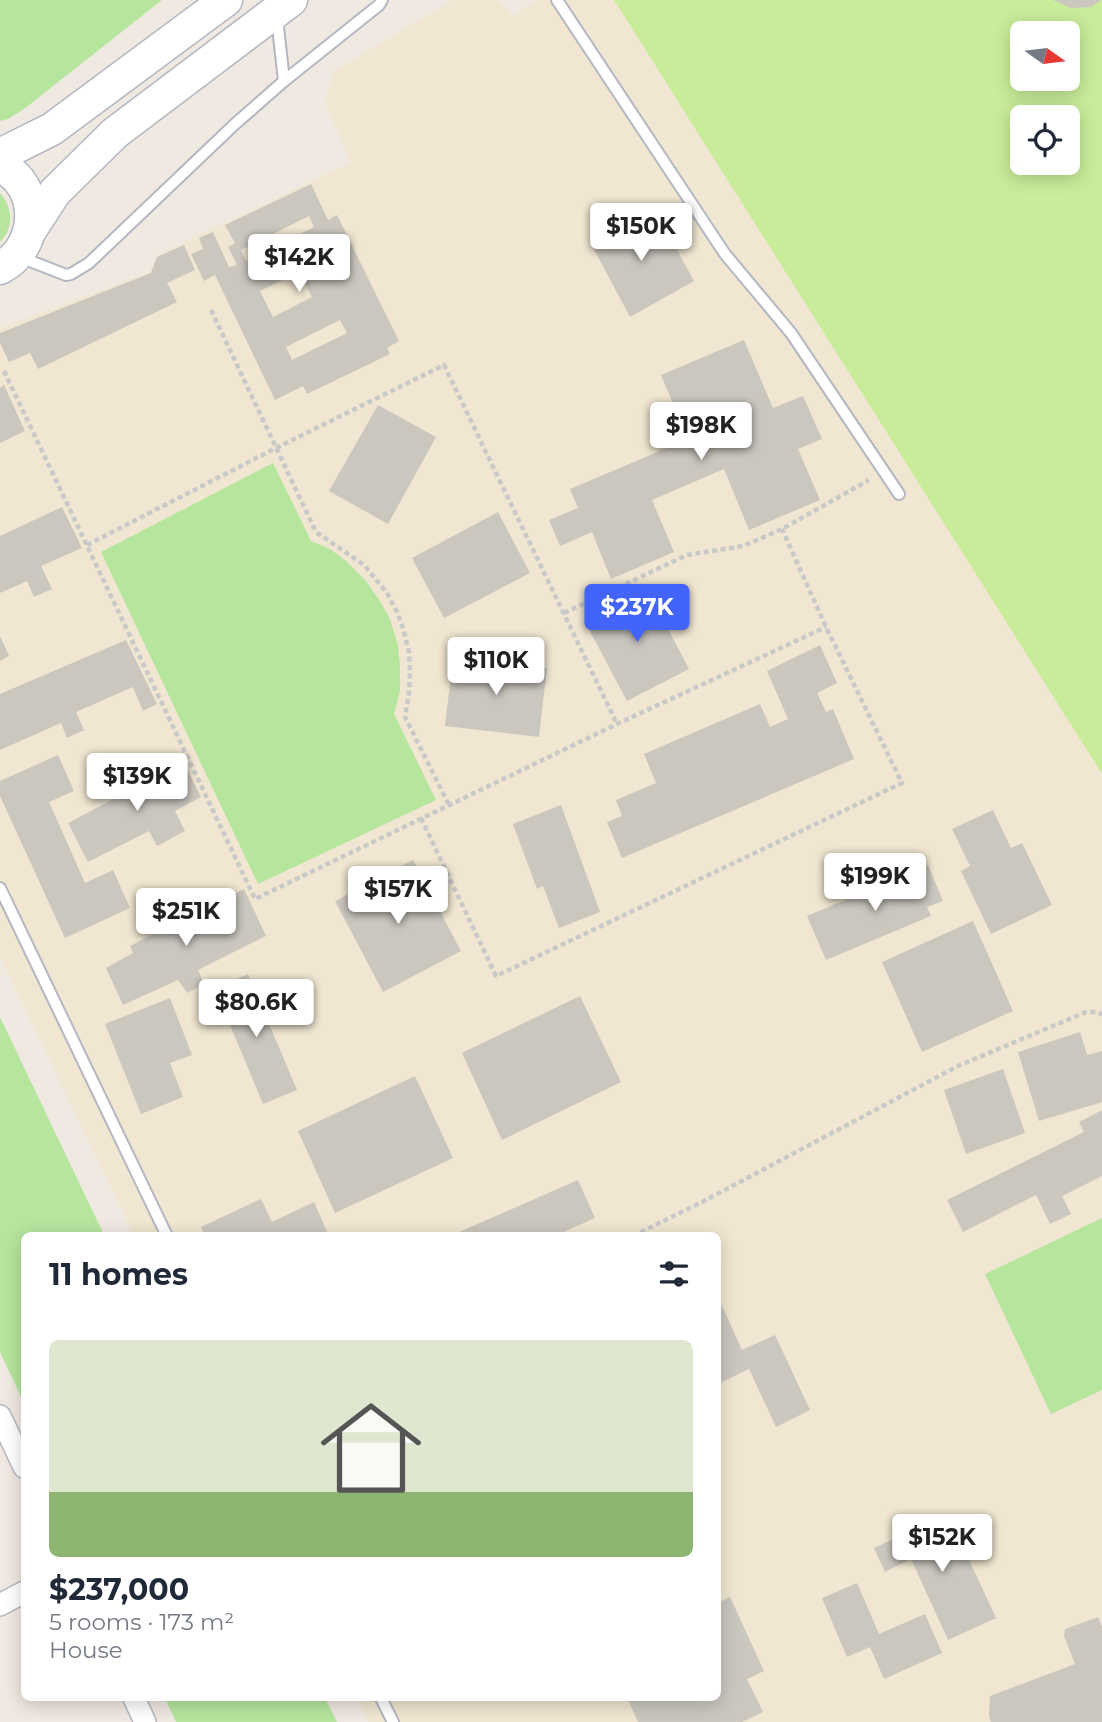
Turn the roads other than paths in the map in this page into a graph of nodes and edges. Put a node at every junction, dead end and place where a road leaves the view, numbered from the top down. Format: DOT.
graph roads {
  1 [pos="226,0"];
  2 [pos="382,0"];
  3 [pos="557,0"];
  4 [pos="284,6"];
  5 [pos="284,81"];
  6 [pos="0,155"];
  7 [pos="0,166"];
  8 [pos="16,251"];
  9 [pos="898,494"];
  10 [pos="0,888"];
  11 [pos="165,1232"];
  12 [pos="0,1416"];
  13 [pos="21,1461"];
  14 [pos="21,1594"];
  15 [pos="0,1605"];
  16 [pos="135,1701"];
  17 [pos="382,1701"];
  18 [pos="145,1722"];
  19 [pos="393,1722"];
  1 -- 6 [label="main road"];
  2 -- 5 [label="lane"];
  3 -- 9 [label="lane"];
  4 -- 5 [label="lane"];
  4 -- 8 [label="main road"];
  5 -- 8 [label="lane"];
  7 -- 8 [label="main road"];
  10 -- 11 [label="lane"];
  12 -- 13 [label="street"];
  14 -- 15 [label="street"];
  16 -- 18 [label="street"];
  17 -- 19 [label="lane"];
}
